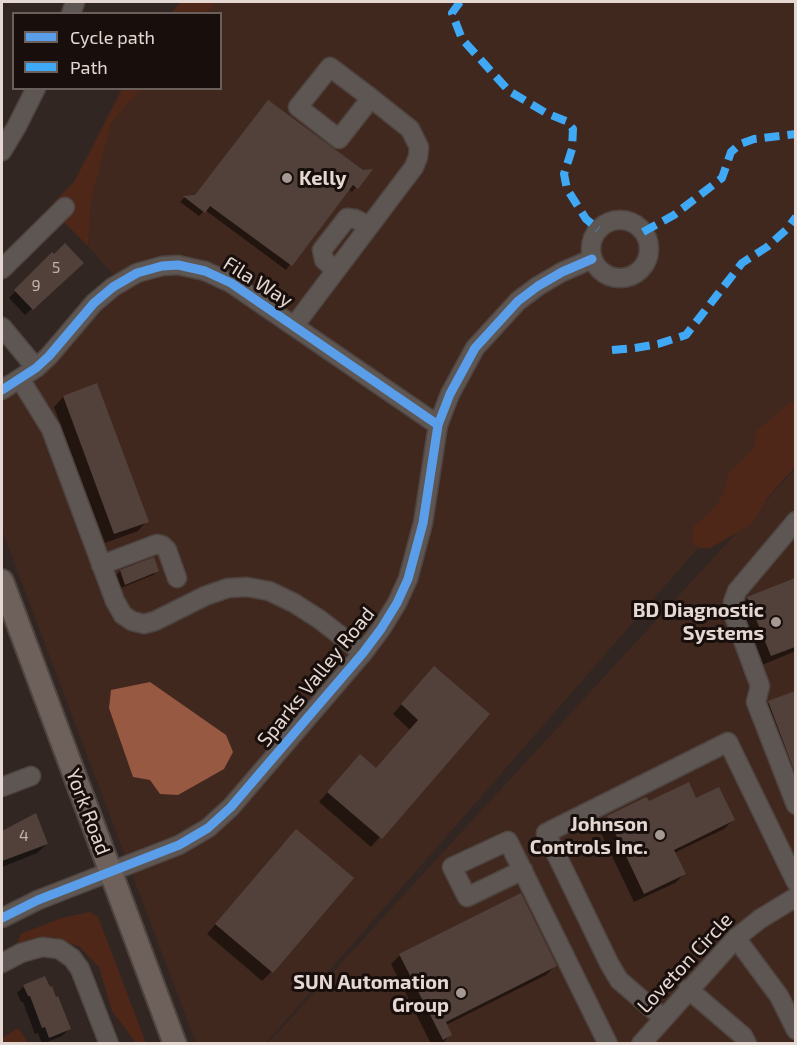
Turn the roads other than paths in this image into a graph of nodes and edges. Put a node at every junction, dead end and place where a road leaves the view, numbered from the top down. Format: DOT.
graph roads {
  1 [pos="35,90"];
  2 [pos="371,98"];
  3 [pos="2,151"];
  4 [pos="65,207"];
  5 [pos="592,259"];
  6 [pos="2,269"];
  7 [pos="294,326"];
  8 [pos="2,327"];
  9 [pos="36,369"];
  10 [pos="20,379"];
  11 [pos="2,390"];
  12 [pos="438,425"];
  13 [pos="795,521"];
  14 [pos="101,565"];
  15 [pos="177,578"];
  16 [pos="2,581"];
  17 [pos="363,653"];
  18 [pos="31,776"];
  19 [pos="2,787"];
  20 [pos="795,805"];
  21 [pos="523,870"];
  22 [pos="111,873"];
  23 [pos="795,882"];
  24 [pos="795,897"];
  25 [pos="2,918"];
  26 [pos="736,938"];
  27 [pos="2,963"];
  28 [pos="688,989"];
  29 [pos="663,1018"];
  30 [pos="795,1030"];
  31 [pos="109,1044"];
  32 [pos="176,1044"];
  33 [pos="608,1044"];
  34 [pos="641,1044"];
  35 [pos="747,1044"];
  1 -- 3 [label="street"];
  2 -- 7 [label="street"];
  4 -- 6 [label="street"];
  5 -- 12 [label="street, Sparks Valley Road"];
  7 -- 9 [label="street, Fila Way"];
  7 -- 12 [label="street, Fila Way"];
  8 -- 9 [label="street"];
  9 -- 10 [label="street, Fila Way"];
  10 -- 11 [label="street, Fila Way"];
  10 -- 14 [label="street"];
  12 -- 17 [label="street, Sparks Valley Road"];
  13 -- 20 [label="street"];
  14 -- 15 [label="street"];
  14 -- 17 [label="street"];
  16 -- 22 [label="main road, York Road"];
  17 -- 22 [label="street, Sparks Valley Road"];
  18 -- 19 [label="street"];
  21 -- 33 [label="street"];
  22 -- 25 [label="street, Sparks Valley Road"];
  22 -- 32 [label="main road, York Road"];
  23 -- 29 [label="street"];
  24 -- 26 [label="street, Loveton Circle"];
  26 -- 28 [label="street, Loveton Circle"];
  26 -- 30 [label="street"];
  27 -- 31 [label="street"];
  28 -- 29 [label="street, Loveton Circle"];
  28 -- 35 [label="street"];
  29 -- 34 [label="street, Loveton Circle"];
}
